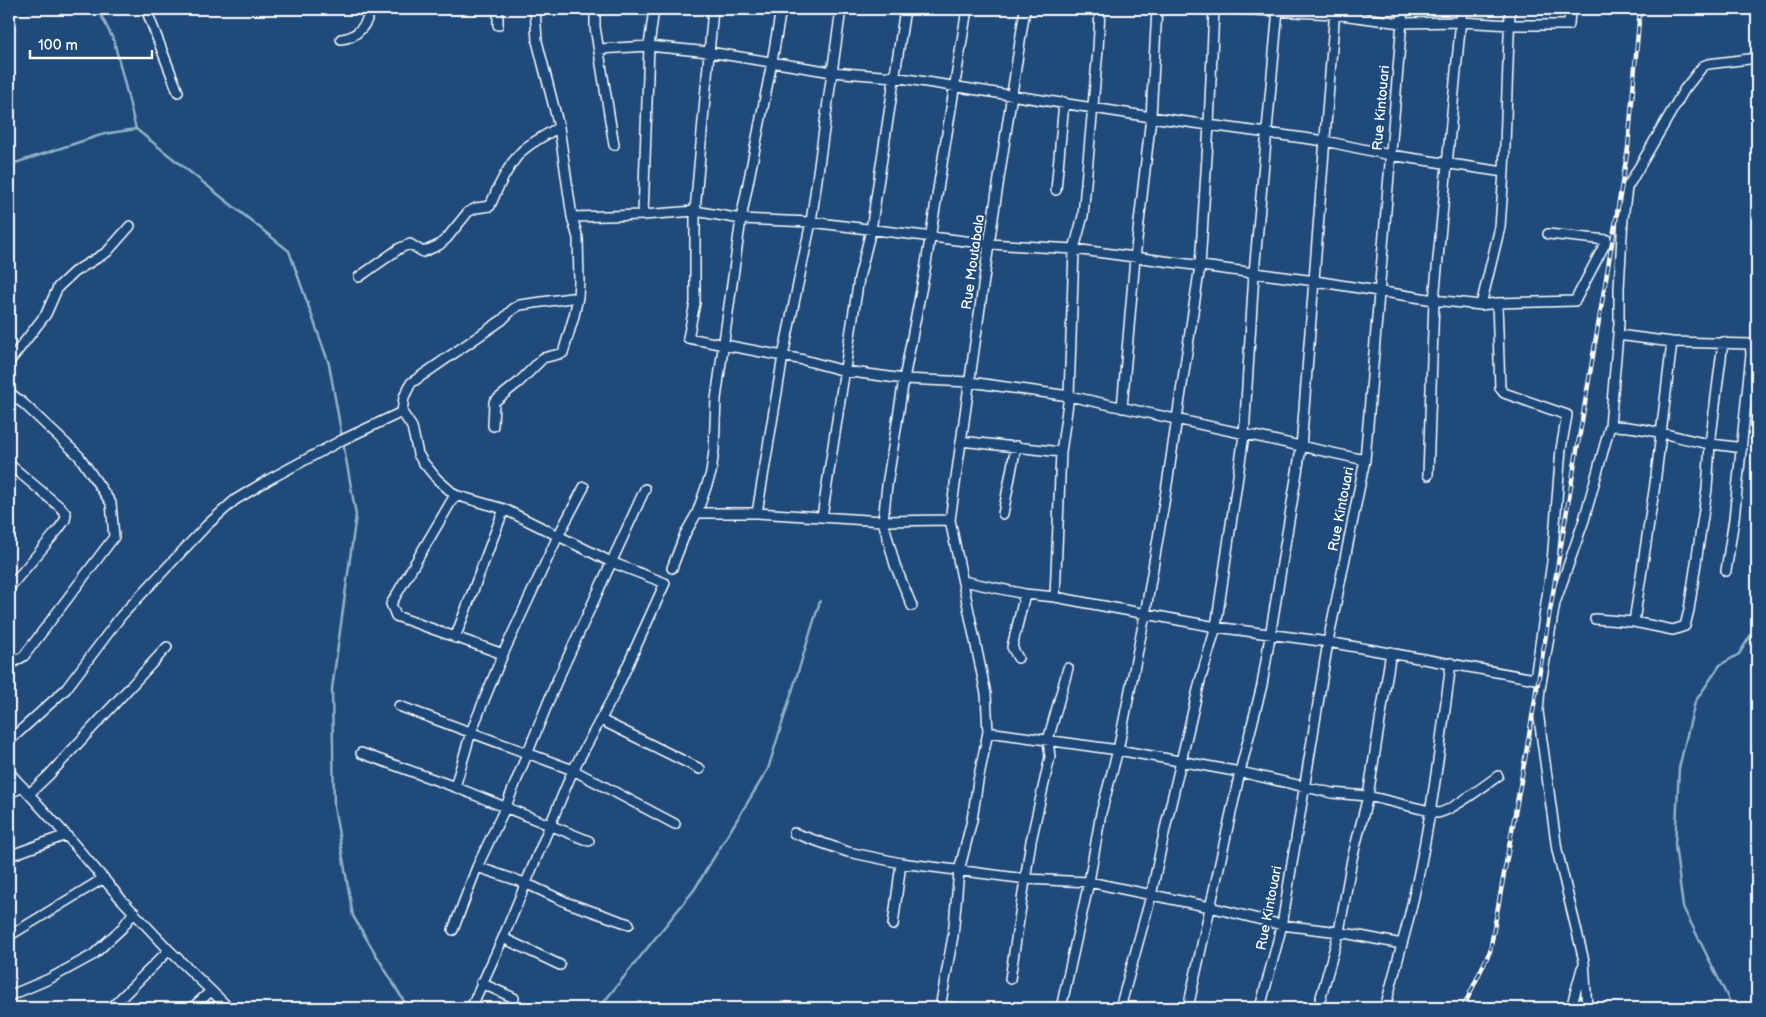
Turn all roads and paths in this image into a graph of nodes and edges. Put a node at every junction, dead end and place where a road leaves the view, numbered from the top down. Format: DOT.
graph roads {
  1 [pos="146,9"];
  2 [pos="370,9"];
  3 [pos="498,9"];
  4 [pos="535,9"];
  5 [pos="596,9"];
  6 [pos="654,9"];
  7 [pos="713,9"];
  8 [pos="781,9"];
  9 [pos="841,9"];
  10 [pos="905,9"];
  11 [pos="968,9"];
  12 [pos="1025,9"];
  13 [pos="1100,9"];
  14 [pos="1157,9"];
  15 [pos="1214,9"];
  16 [pos="1236,9"];
  17 [pos="1402,9"];
  18 [pos="1462,9"];
  19 [pos="1510,9"];
  20 [pos="1570,9"];
  21 [pos="1277,10"];
  22 [pos="1334,11"];
  23 [pos="1461,22"];
  24 [pos="1401,23"];
  25 [pos="498,25"];
  26 [pos="1510,25"];
  27 [pos="341,39"];
  28 [pos="649,46"];
  29 [pos="600,49"];
  30 [pos="709,52"];
  31 [pos="1757,58"];
  32 [pos="772,62"];
  33 [pos="832,72"];
  34 [pos="894,77"];
  35 [pos="956,86"];
  36 [pos="178,92"];
  37 [pos="1011,94"];
  38 [pos="1064,102"];
  39 [pos="1092,106"];
  40 [pos="1151,116"];
  41 [pos="1209,125"];
  42 [pos="559,127"];
  43 [pos="1266,134"];
  44 [pos="1325,141"];
  45 [pos="614,145"];
  46 [pos="1390,155"];
  47 [pos="1447,163"];
  48 [pos="1504,172"];
  49 [pos="1056,190"];
  50 [pos="695,211"];
  51 [pos="643,215"];
  52 [pos="572,217"];
  53 [pos="742,219"];
  54 [pos="811,222"];
  55 [pos="130,226"];
  56 [pos="871,230"];
  57 [pos="1548,234"];
  58 [pos="929,236"];
  59 [pos="989,244"];
  60 [pos="1074,249"];
  61 [pos="1135,258"];
  62 [pos="1200,266"];
  63 [pos="1254,272"];
  64 [pos="359,277"];
  65 [pos="1315,281"];
  66 [pos="1379,292"];
  67 [pos="578,297"];
  68 [pos="1434,300"];
  69 [pos="1497,303"];
  70 [pos="1481,305"];
  71 [pos="1618,335"];
  72 [pos="1672,342"];
  73 [pos="1723,342"];
  74 [pos="723,344"];
  75 [pos="783,356"];
  76 [pos="9,362"];
  77 [pos="845,371"];
  78 [pos="904,379"];
  79 [pos="970,382"];
  80 [pos="9,392"];
  81 [pos="1069,396"];
  82 [pos="1122,408"];
  83 [pos="402,412"];
  84 [pos="1177,420"];
  85 [pos="493,426"];
  86 [pos="1610,426"];
  87 [pos="1661,433"];
  88 [pos="1244,435"];
  89 [pos="961,441"];
  90 [pos="1710,444"];
  91 [pos="1016,446"];
  92 [pos="1301,448"];
  93 [pos="1742,448"];
  94 [pos="1061,452"];
  95 [pos="1365,460"];
  96 [pos="9,464"];
  97 [pos="1428,475"];
  98 [pos="584,488"];
  99 [pos="645,489"];
  100 [pos="455,495"];
  101 [pos="504,509"];
  102 [pos="697,513"];
  103 [pos="756,514"];
  104 [pos="1003,514"];
  105 [pos="822,517"];
  106 [pos="950,520"];
  107 [pos="883,521"];
  108 [pos="558,536"];
  109 [pos="611,562"];
  110 [pos="672,568"];
  111 [pos="1726,571"];
  112 [pos="963,581"];
  113 [pos="9,588"];
  114 [pos="1025,594"];
  115 [pos="1055,597"];
  116 [pos="912,606"];
  117 [pos="1145,615"];
  118 [pos="1596,619"];
  119 [pos="1634,622"];
  120 [pos="1216,627"];
  121 [pos="1271,633"];
  122 [pos="455,638"];
  123 [pos="1328,642"];
  124 [pos="167,647"];
  125 [pos="1391,652"];
  126 [pos="503,654"];
  127 [pos="1018,658"];
  128 [pos="1451,663"];
  129 [pos="9,665"];
  130 [pos="1068,668"];
  131 [pos="399,706"];
  132 [pos="601,720"];
  133 [pos="471,732"];
  134 [pos="988,732"];
  135 [pos="1048,740"];
  136 [pos="9,741"];
  137 [pos="1118,750"];
  138 [pos="361,753"];
  139 [pos="527,753"];
  140 [pos="1181,761"];
  141 [pos="700,769"];
  142 [pos="573,770"];
  143 [pos="9,772"];
  144 [pos="1240,772"];
  145 [pos="1498,776"];
  146 [pos="455,786"];
  147 [pos="1305,788"];
  148 [pos="26,790"];
  149 [pos="9,793"];
  150 [pos="1368,796"];
  151 [pos="506,806"];
  152 [pos="1430,811"];
  153 [pos="675,824"];
  154 [pos="550,825"];
  155 [pos="794,832"];
  156 [pos="66,835"];
  157 [pos="589,841"];
  158 [pos="9,856"];
  159 [pos="901,863"];
  160 [pos="477,867"];
  161 [pos="959,871"];
  162 [pos="104,878"];
  163 [pos="1026,879"];
  164 [pos="1088,882"];
  165 [pos="525,883"];
  166 [pos="1151,896"];
  167 [pos="1210,907"];
  168 [pos="134,912"];
  169 [pos="629,924"];
  170 [pos="1282,925"];
  171 [pos="893,926"];
  172 [pos="453,930"];
  173 [pos="1339,932"];
  174 [pos="9,936"];
  175 [pos="503,938"];
  176 [pos="1402,944"];
  177 [pos="168,950"];
  178 [pos="1584,961"];
  179 [pos="560,965"];
  180 [pos="1010,978"];
  181 [pos="482,983"];
  182 [pos="211,990"];
  183 [pos="9,996"];
  184 [pos="514,998"];
  185 [pos="940,1007"];
  186 [pos="111,1008"];
  187 [pos="192,1008"];
  188 [pos="229,1008"];
  189 [pos="471,1008"];
  190 [pos="956,1008"];
  191 [pos="1061,1008"];
  192 [pos="1120,1008"];
  193 [pos="1188,1008"];
  194 [pos="1260,1008"];
  195 [pos="1318,1008"];
  196 [pos="1385,1008"];
  197 [pos="1571,1008"];
  198 [pos="1587,1008"];
  1 -- 36 [label="street"];
  2 -- 27 [label="street"];
  3 -- 25 [label="street"];
  4 -- 42 [label="street"];
  5 -- 29 [label="street"];
  6 -- 28 [label="street"];
  7 -- 30 [label="street"];
  8 -- 32 [label="street"];
  9 -- 33 [label="street"];
  10 -- 34 [label="street"];
  11 -- 35 [label="street"];
  12 -- 37 [label="street, Rue Moutabala"];
  13 -- 39 [label="street"];
  14 -- 40 [label="street"];
  15 -- 41 [label="street"];
  16 -- 21 [label="street"];
  17 -- 24 [label="street, Rue Kintouari"];
  18 -- 23 [label="street"];
  19 -- 26 [label="street"];
  20 -- 26 [label="street"];
  21 -- 22 [label="street"];
  21 -- 43 [label="street"];
  22 -- 24 [label="street"];
  22 -- 44 [label="street"];
  23 -- 24 [label="street"];
  23 -- 26 [label="street"];
  23 -- 47 [label="street"];
  24 -- 46 [label="street, Rue Kintouari"];
  26 -- 48 [label="street"];
  28 -- 29 [label="street"];
  28 -- 30 [label="street"];
  28 -- 51 [label="street"];
  29 -- 45 [label="street"];
  30 -- 32 [label="street"];
  30 -- 50 [label="street"];
  31 -- 71 [label="street"];
  32 -- 33 [label="street"];
  32 -- 53 [label="street"];
  33 -- 34 [label="street"];
  33 -- 54 [label="street"];
  34 -- 35 [label="street"];
  34 -- 56 [label="street"];
  35 -- 37 [label="street"];
  35 -- 58 [label="street"];
  37 -- 38 [label="street"];
  37 -- 59 [label="street, Rue Moutabala"];
  38 -- 39 [label="street"];
  38 -- 49 [label="street"];
  39 -- 40 [label="street"];
  39 -- 60 [label="street"];
  40 -- 41 [label="street"];
  40 -- 61 [label="street"];
  41 -- 43 [label="street"];
  41 -- 62 [label="street"];
  42 -- 52 [label="street"];
  42 -- 64 [label="street"];
  43 -- 44 [label="street"];
  43 -- 63 [label="street"];
  44 -- 46 [label="street"];
  44 -- 65 [label="street"];
  46 -- 47 [label="street"];
  46 -- 66 [label="street, Rue Kintouari"];
  47 -- 48 [label="street"];
  47 -- 68 [label="street"];
  48 -- 70 [label="street"];
  50 -- 51 [label="street"];
  50 -- 53 [label="street"];
  50 -- 74 [label="street"];
  51 -- 52 [label="street"];
  52 -- 67 [label="street"];
  53 -- 54 [label="street"];
  53 -- 74 [label="street"];
  54 -- 56 [label="street"];
  54 -- 75 [label="street"];
  55 -- 76 [label="street"];
  56 -- 58 [label="street"];
  56 -- 77 [label="street"];
  57 -- 69 [label="street"];
  58 -- 59 [label="street"];
  58 -- 78 [label="street"];
  59 -- 60 [label="street"];
  59 -- 79 [label="street, Rue Moutabala"];
  60 -- 61 [label="street"];
  60 -- 81 [label="street"];
  61 -- 62 [label="street"];
  61 -- 82 [label="street"];
  62 -- 63 [label="street"];
  62 -- 84 [label="street"];
  63 -- 65 [label="street"];
  63 -- 88 [label="street"];
  65 -- 66 [label="street"];
  65 -- 92 [label="street"];
  66 -- 68 [label="street"];
  66 -- 95 [label="street, Rue Kintouari"];
  67 -- 83 [label="street"];
  67 -- 85 [label="street"];
  68 -- 70 [label="street"];
  68 -- 97 [label="street"];
  69 -- 70 [label="street"];
  69 -- 128 [label="street"];
  71 -- 72 [label="street"];
  71 -- 86 [label="street"];
  72 -- 73 [label="street"];
  72 -- 87 [label="street"];
  73 -- 90 [label="street"];
  73 -- 93 [label="street"];
  74 -- 75 [label="street"];
  74 -- 102 [label="street"];
  75 -- 77 [label="street"];
  75 -- 103 [label="street"];
  77 -- 78 [label="street"];
  77 -- 105 [label="street"];
  78 -- 79 [label="street"];
  78 -- 107 [label="street"];
  79 -- 81 [label="street"];
  79 -- 89 [label="street, Rue Moutabala"];
  80 -- 129 [label="street"];
  81 -- 82 [label="street"];
  81 -- 94 [label="street"];
  82 -- 84 [label="street"];
  83 -- 100 [label="street"];
  83 -- 136 [label="street"];
  84 -- 88 [label="street"];
  84 -- 117 [label="street"];
  86 -- 87 [label="street"];
  86 -- 178 [label="street"];
  87 -- 90 [label="street"];
  87 -- 119 [label="street"];
  88 -- 92 [label="street"];
  88 -- 120 [label="street"];
  89 -- 91 [label="street"];
  89 -- 106 [label="street, Rue Moutabala"];
  90 -- 93 [label="street"];
  90 -- 119 [label="street"];
  91 -- 94 [label="street"];
  91 -- 104 [label="street"];
  92 -- 95 [label="street"];
  92 -- 121 [label="street"];
  93 -- 111 [label="street"];
  94 -- 115 [label="street"];
  95 -- 123 [label="street, Rue Kintouari"];
  96 -- 113 [label="street"];
  98 -- 108 [label="street"];
  99 -- 109 [label="street"];
  100 -- 101 [label="street"];
  100 -- 122 [label="street"];
  101 -- 108 [label="street"];
  101 -- 122 [label="street"];
  102 -- 103 [label="street"];
  102 -- 110 [label="street"];
  103 -- 105 [label="street"];
  105 -- 107 [label="street"];
  106 -- 107 [label="street"];
  106 -- 112 [label="street, Rue Moutabala"];
  107 -- 116 [label="street"];
  108 -- 109 [label="street"];
  108 -- 126 [label="street"];
  109 -- 132 [label="street"];
  109 -- 139 [label="street"];
  112 -- 114 [label="street"];
  112 -- 134 [label="street, Rue Moutabala"];
  114 -- 115 [label="street"];
  114 -- 127 [label="street"];
  115 -- 117 [label="street"];
  117 -- 120 [label="street"];
  117 -- 137 [label="street"];
  118 -- 119 [label="street"];
  120 -- 121 [label="street"];
  120 -- 140 [label="street"];
  121 -- 123 [label="street"];
  121 -- 144 [label="street"];
  122 -- 126 [label="street"];
  123 -- 125 [label="street"];
  123 -- 147 [label="street, Rue Kintouari"];
  124 -- 148 [label="street"];
  125 -- 128 [label="street"];
  125 -- 150 [label="street"];
  126 -- 133 [label="street"];
  128 -- 152 [label="street"];
  130 -- 135 [label="street"];
  131 -- 133 [label="street"];
  132 -- 141 [label="street"];
  132 -- 142 [label="street"];
  133 -- 139 [label="street"];
  133 -- 146 [label="street"];
  134 -- 135 [label="street"];
  134 -- 161 [label="street, Rue Moutabala"];
  135 -- 137 [label="street"];
  135 -- 163 [label="street"];
  137 -- 140 [label="street"];
  137 -- 164 [label="street"];
  138 -- 146 [label="street"];
  139 -- 142 [label="street"];
  139 -- 151 [label="street"];
  140 -- 144 [label="street"];
  140 -- 166 [label="street"];
  142 -- 153 [label="street"];
  142 -- 154 [label="street"];
  143 -- 148 [label="street"];
  144 -- 147 [label="street"];
  144 -- 167 [label="street"];
  145 -- 152 [label="street"];
  146 -- 151 [label="street"];
  147 -- 150 [label="street"];
  147 -- 170 [label="street, Rue Kintouari"];
  148 -- 149 [label="street"];
  148 -- 156 [label="street"];
  150 -- 152 [label="street"];
  150 -- 173 [label="street"];
  151 -- 154 [label="street"];
  151 -- 160 [label="street"];
  152 -- 176 [label="street"];
  154 -- 157 [label="street"];
  154 -- 165 [label="street"];
  155 -- 159 [label="street"];
  156 -- 158 [label="street"];
  156 -- 162 [label="street"];
  159 -- 161 [label="street"];
  159 -- 171 [label="street"];
  160 -- 165 [label="street"];
  160 -- 172 [label="street"];
  161 -- 163 [label="street"];
  161 -- 185 [label="street, Rue Moutabala"];
  162 -- 168 [label="street"];
  162 -- 174 [label="street"];
  163 -- 164 [label="street"];
  163 -- 180 [label="street"];
  164 -- 166 [label="street"];
  164 -- 191 [label="street"];
  165 -- 169 [label="street"];
  165 -- 175 [label="street"];
  166 -- 167 [label="street"];
  166 -- 192 [label="street"];
  167 -- 170 [label="street"];
  167 -- 193 [label="street"];
  168 -- 177 [label="street"];
  168 -- 183 [label="street"];
  170 -- 173 [label="street"];
  170 -- 194 [label="street, Rue Kintouari"];
  173 -- 176 [label="street"];
  173 -- 195 [label="street"];
  175 -- 179 [label="street"];
  175 -- 181 [label="street"];
  176 -- 196 [label="street"];
  177 -- 182 [label="street"];
  177 -- 186 [label="street"];
  178 -- 197 [label="street"];
  178 -- 198 [label="street"];
  181 -- 184 [label="street"];
  181 -- 189 [label="street"];
  182 -- 187 [label="street"];
  182 -- 188 [label="street"];
  185 -- 190 [label="street"];
}
